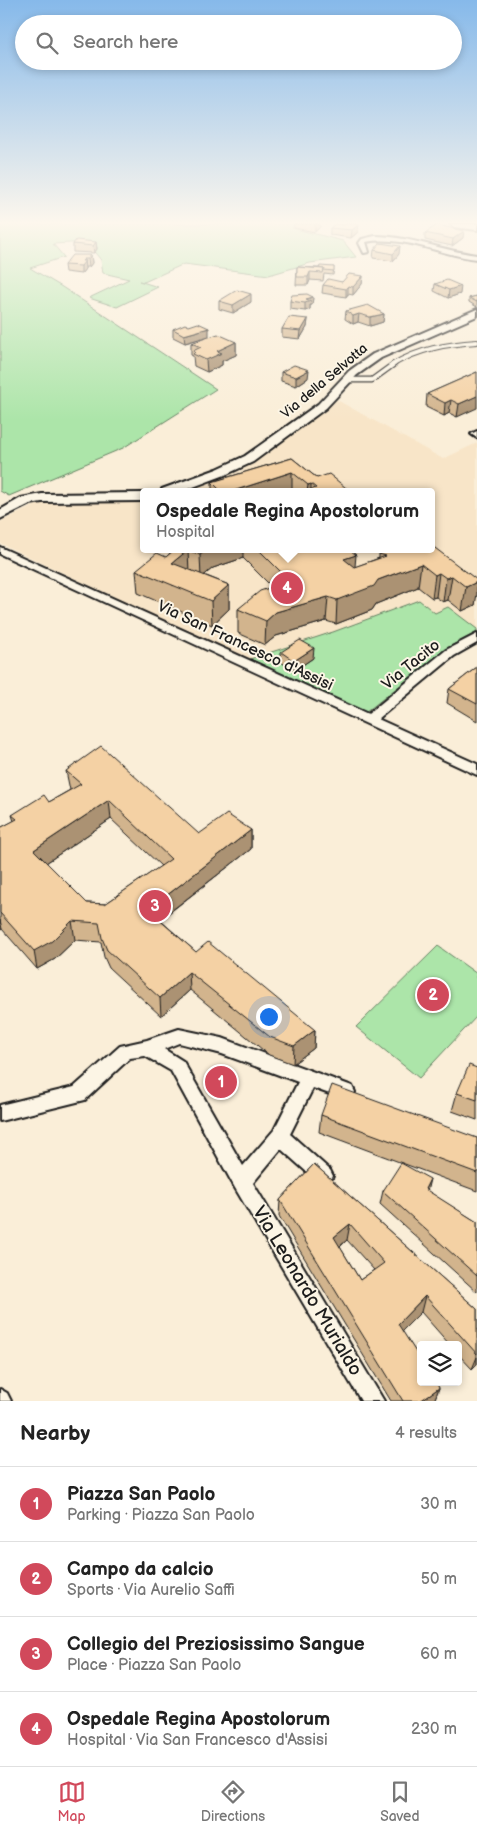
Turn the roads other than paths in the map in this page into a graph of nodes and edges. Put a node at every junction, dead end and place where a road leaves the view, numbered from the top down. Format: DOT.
graph roads {
  1 [pos="477,312"];
  2 [pos="477,342"];
  3 [pos="346,380"];
  4 [pos="178,488"];
  5 [pos="140,498"];
  6 [pos="0,515"];
  7 [pos="0,550"];
  8 [pos="477,638"];
  9 [pos="368,720"];
  10 [pos="477,770"];
  11 [pos="147,1048"];
  12 [pos="309,1078"];
  13 [pos="365,1099"];
  14 [pos="0,1113"];
  15 [pos="280,1136"];
  16 [pos="242,1182"];
  17 [pos="334,1185"];
  18 [pos="372,1401"];
  1 -- 3 [label="street, Via della Selvotta"];
  2 -- 3 [label="lane"];
  3 -- 4 [label="street, Via della Selvotta"];
  5 -- 6 [label="street"];
  7 -- 9 [label="street, Via San Francesco d'Assisi"];
  8 -- 9 [label="street, Via Tacito"];
  9 -- 10 [label="street, Via San Francesco d'Assisi"];
  11 -- 12 [label="street"];
  11 -- 14 [label="street"];
  11 -- 16 [label="street, Via Leonardo Murialdo"];
  12 -- 13 [label="street"];
  12 -- 15 [label="street"];
  15 -- 16 [label="street"];
  15 -- 17 [label="street"];
  16 -- 18 [label="street, Via Leonardo Murialdo"];
}
